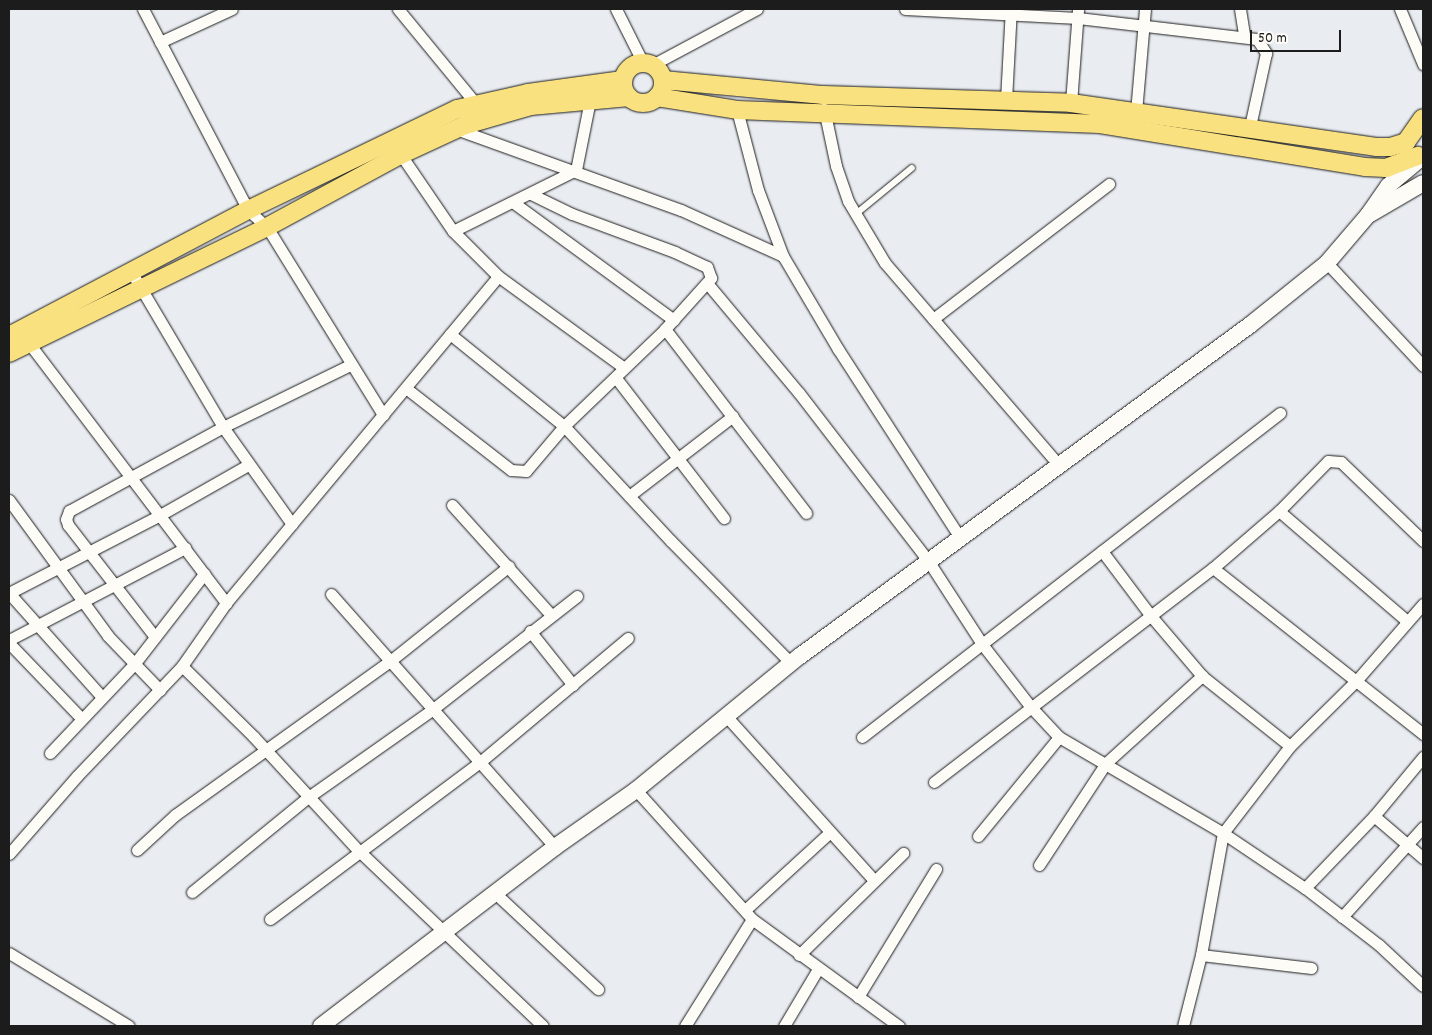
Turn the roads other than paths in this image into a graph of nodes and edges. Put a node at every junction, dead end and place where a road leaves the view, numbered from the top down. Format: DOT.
graph roads {
  1 [pos="144,9"];
  2 [pos="232,9"];
  3 [pos="398,9"];
  4 [pos="616,9"];
  5 [pos="757,9"];
  6 [pos="905,9"];
  7 [pos="1145,9"];
  8 [pos="1240,9"];
  9 [pos="1400,9"];
  10 [pos="1011,13"];
  11 [pos="1078,14"];
  12 [pos="1144,26"];
  13 [pos="1244,35"];
  14 [pos="160,42"];
  15 [pos="647,64"];
  16 [pos="1423,64"];
  17 [pos="663,80"];
  18 [pos="626,89"];
  19 [pos="591,92"];
  20 [pos="822,95"];
  21 [pos="657,97"];
  22 [pos="1006,100"];
  23 [pos="1071,103"];
  24 [pos="476,104"];
  25 [pos="737,110"];
  26 [pos="1136,112"];
  27 [pos="824,115"];
  28 [pos="1420,122"];
  29 [pos="456,129"];
  30 [pos="1249,130"];
  31 [pos="1293,136"];
  32 [pos="391,139"];
  33 [pos="1291,154"];
  34 [pos="400,155"];
  35 [pos="1421,159"];
  36 [pos="912,168"];
  37 [pos="576,170"];
  38 [pos="1423,183"];
  39 [pos="1109,184"];
  40 [pos="532,194"];
  41 [pos="514,203"];
  42 [pos="248,210"];
  43 [pos="856,214"];
  44 [pos="1368,216"];
  45 [pos="266,227"];
  46 [pos="453,231"];
  47 [pos="783,256"];
  48 [pos="1327,263"];
  49 [pos="132,273"];
  50 [pos="498,276"];
  51 [pos="707,283"];
  52 [pos="141,288"];
  53 [pos="933,319"];
  54 [pos="674,320"];
  55 [pos="665,329"];
  56 [pos="450,334"];
  57 [pos="19,337"];
  58 [pos="9,353"];
  59 [pos="350,365"];
  60 [pos="1423,366"];
  61 [pos="624,368"];
  62 [pos="616,378"];
  63 [pos="407,389"];
  64 [pos="1280,413"];
  65 [pos="383,415"];
  66 [pos="733,416"];
  67 [pos="564,426"];
  68 [pos="223,427"];
  69 [pos="678,458"];
  70 [pos="248,465"];
  71 [pos="1059,465"];
  72 [pos="129,480"];
  73 [pos="629,496"];
  74 [pos="9,500"];
  75 [pos="452,505"];
  76 [pos="1279,511"];
  77 [pos="806,514"];
  78 [pos="160,515"];
  79 [pos="724,518"];
  80 [pos="292,524"];
  81 [pos="961,539"];
  82 [pos="1423,541"];
  83 [pos="185,548"];
  84 [pos="1102,551"];
  85 [pos="89,552"];
  86 [pos="929,562"];
  87 [pos="509,566"];
  88 [pos="56,568"];
  89 [pos="1213,568"];
  90 [pos="204,574"];
  91 [pos="114,584"];
  92 [pos="9,593"];
  93 [pos="331,594"];
  94 [pos="577,596"];
  95 [pos="82,602"];
  96 [pos="226,603"];
  97 [pos="1423,604"];
  98 [pos="551,615"];
  99 [pos="1150,616"];
  100 [pos="1407,621"];
  101 [pos="37,624"];
  102 [pos="530,631"];
  103 [pos="155,637"];
  104 [pos="628,638"];
  105 [pos="9,641"];
  106 [pos="982,644"];
  107 [pos="390,661"];
  108 [pos="135,662"];
  109 [pos="791,663"];
  110 [pos="182,666"];
  111 [pos="1202,676"];
  112 [pos="1356,681"];
  113 [pos="573,686"];
  114 [pos="160,690"];
  115 [pos="101,696"];
  116 [pos="1030,706"];
  117 [pos="433,709"];
  118 [pos="727,716"];
  119 [pos="81,718"];
  120 [pos="1423,734"];
  121 [pos="862,737"];
  122 [pos="1059,737"];
  123 [pos="1290,746"];
  124 [pos="266,752"];
  125 [pos="50,753"];
  126 [pos="1423,757"];
  127 [pos="480,762"];
  128 [pos="1106,762"];
  129 [pos="934,782"];
  130 [pos="636,790"];
  131 [pos="307,798"];
  132 [pos="1374,816"];
  133 [pos="1423,827"];
  134 [pos="829,833"];
  135 [pos="1222,833"];
  136 [pos="978,836"];
  137 [pos="1408,844"];
  138 [pos="555,847"];
  139 [pos="137,850"];
  140 [pos="358,850"];
  141 [pos="903,853"];
  142 [pos="9,854"];
  143 [pos="1423,858"];
  144 [pos="1039,865"];
  145 [pos="936,869"];
  146 [pos="874,880"];
  147 [pos="1305,888"];
  148 [pos="192,892"];
  149 [pos="495,893"];
  150 [pos="748,914"];
  151 [pos="1342,917"];
  152 [pos="270,919"];
  153 [pos="442,934"];
  154 [pos="9,953"];
  155 [pos="799,955"];
  156 [pos="1200,955"];
  157 [pos="1310,968"];
  158 [pos="818,969"];
  159 [pos="1423,986"];
  160 [pos="598,989"];
  161 [pos="858,998"];
  162 [pos="129,1026"];
  163 [pos="321,1026"];
  164 [pos="543,1026"];
  165 [pos="685,1026"];
  166 [pos="784,1026"];
  167 [pos="899,1026"];
  168 [pos="1183,1026"];
  1 -- 14 [label="street"];
  2 -- 14 [label="street"];
  3 -- 24 [label="street"];
  4 -- 15 [label="street"];
  5 -- 15 [label="street"];
  6 -- 10 [label="street"];
  7 -- 12 [label="street"];
  8 -- 13 [label="street"];
  9 -- 16 [label="street"];
  10 -- 11 [label="street"];
  10 -- 22 [label="street"];
  11 -- 12 [label="street"];
  11 -- 23 [label="street"];
  12 -- 13 [label="street"];
  12 -- 26 [label="street"];
  13 -- 30 [label="street"];
  14 -- 42 [label="street"];
  15 -- 17 [label="main road"];
  15 -- 18 [label="main road"];
  17 -- 20 [label="main road"];
  17 -- 21 [label="main road"];
  18 -- 19 [label="main road"];
  18 -- 21 [label="main road"];
  19 -- 24 [label="main road"];
  19 -- 29 [label="main road"];
  19 -- 37 [label="street"];
  20 -- 22 [label="main road"];
  20 -- 27 [label="street"];
  21 -- 25 [label="main road"];
  22 -- 23 [label="main road"];
  23 -- 26 [label="main road"];
  24 -- 32 [label="main road"];
  25 -- 27 [label="main road"];
  25 -- 47 [label="street"];
  26 -- 30 [label="main road"];
  27 -- 33 [label="main road"];
  27 -- 43 [label="street"];
  28 -- 31 [label="main road"];
  28 -- 35 [label="main road"];
  29 -- 34 [label="main road"];
  29 -- 37 [label="street"];
  30 -- 31 [label="main road"];
  31 -- 33 [label="main road"];
  32 -- 34 [label="street"];
  32 -- 42 [label="main road"];
  33 -- 35 [label="main road"];
  34 -- 45 [label="main road"];
  34 -- 46 [label="street"];
  35 -- 44 [label="street"];
  36 -- 43 [label="lane"];
  37 -- 40 [label="street"];
  37 -- 47 [label="street"];
  38 -- 44 [label="street"];
  39 -- 53 [label="street"];
  40 -- 41 [label="street"];
  40 -- 51 [label="street"];
  41 -- 46 [label="street"];
  41 -- 54 [label="street"];
  42 -- 45 [label="street"];
  42 -- 49 [label="main road"];
  43 -- 53 [label="street"];
  44 -- 48 [label="street"];
  45 -- 52 [label="main road"];
  45 -- 59 [label="street"];
  46 -- 50 [label="street"];
  47 -- 81 [label="street"];
  48 -- 60 [label="street"];
  48 -- 71 [label="street"];
  49 -- 52 [label="street"];
  49 -- 57 [label="main road"];
  50 -- 56 [label="street"];
  50 -- 61 [label="street"];
  51 -- 54 [label="street"];
  51 -- 86 [label="street"];
  52 -- 57 [label="main road"];
  52 -- 68 [label="street"];
  53 -- 71 [label="street"];
  54 -- 55 [label="street"];
  55 -- 61 [label="street"];
  55 -- 66 [label="street"];
  56 -- 63 [label="street"];
  56 -- 67 [label="street"];
  57 -- 58 [label="main road"];
  57 -- 72 [label="street"];
  59 -- 65 [label="street"];
  59 -- 68 [label="street"];
  61 -- 62 [label="street"];
  62 -- 67 [label="street"];
  62 -- 69 [label="street"];
  63 -- 65 [label="street"];
  63 -- 67 [label="street"];
  64 -- 84 [label="street"];
  65 -- 80 [label="street"];
  66 -- 69 [label="street"];
  66 -- 77 [label="street"];
  67 -- 73 [label="street"];
  68 -- 70 [label="street"];
  68 -- 72 [label="street"];
  69 -- 73 [label="street"];
  69 -- 79 [label="street"];
  70 -- 78 [label="street"];
  70 -- 80 [label="street"];
  71 -- 81 [label="street"];
  72 -- 78 [label="street"];
  72 -- 85 [label="street"];
  73 -- 109 [label="street"];
  74 -- 88 [label="street"];
  75 -- 87 [label="street"];
  76 -- 82 [label="street"];
  76 -- 89 [label="street"];
  76 -- 100 [label="street"];
  78 -- 83 [label="street"];
  78 -- 85 [label="street"];
  80 -- 96 [label="street"];
  81 -- 86 [label="street"];
  83 -- 90 [label="street"];
  83 -- 91 [label="street"];
  84 -- 99 [label="street"];
  84 -- 106 [label="street"];
  85 -- 88 [label="street"];
  85 -- 91 [label="street"];
  86 -- 106 [label="street"];
  86 -- 109 [label="street"];
  87 -- 98 [label="street"];
  87 -- 107 [label="street"];
  88 -- 92 [label="street"];
  88 -- 95 [label="street"];
  89 -- 99 [label="street"];
  89 -- 112 [label="street"];
  90 -- 96 [label="street"];
  90 -- 103 [label="street"];
  91 -- 95 [label="street"];
  91 -- 103 [label="street"];
  92 -- 101 [label="street"];
  93 -- 107 [label="street"];
  94 -- 98 [label="street"];
  95 -- 101 [label="street"];
  95 -- 108 [label="street"];
  96 -- 110 [label="street"];
  97 -- 100 [label="street"];
  98 -- 102 [label="street"];
  99 -- 111 [label="street"];
  99 -- 116 [label="street"];
  100 -- 112 [label="street"];
  101 -- 105 [label="street"];
  101 -- 115 [label="street"];
  102 -- 113 [label="street"];
  102 -- 117 [label="street"];
  103 -- 108 [label="street"];
  104 -- 113 [label="street"];
  105 -- 119 [label="street"];
  106 -- 116 [label="street"];
  106 -- 121 [label="street"];
  107 -- 117 [label="street"];
  107 -- 124 [label="street"];
  108 -- 114 [label="street"];
  108 -- 115 [label="street"];
  109 -- 118 [label="street"];
  110 -- 114 [label="street"];
  110 -- 124 [label="street"];
  111 -- 123 [label="street"];
  111 -- 128 [label="street"];
  112 -- 120 [label="street"];
  112 -- 123 [label="street"];
  113 -- 127 [label="street"];
  114 -- 142 [label="street"];
  115 -- 119 [label="street"];
  116 -- 122 [label="street"];
  116 -- 129 [label="street"];
  117 -- 127 [label="street"];
  117 -- 131 [label="street"];
  118 -- 130 [label="street"];
  118 -- 134 [label="street"];
  119 -- 125 [label="street"];
  122 -- 128 [label="street"];
  122 -- 136 [label="street"];
  123 -- 135 [label="street"];
  124 -- 131 [label="street"];
  124 -- 139 [label="street"];
  126 -- 132 [label="street"];
  127 -- 138 [label="street"];
  127 -- 140 [label="street"];
  128 -- 135 [label="street"];
  128 -- 144 [label="street"];
  130 -- 138 [label="street"];
  130 -- 150 [label="street"];
  131 -- 140 [label="street"];
  131 -- 148 [label="street"];
  132 -- 137 [label="street"];
  132 -- 147 [label="street"];
  133 -- 137 [label="street"];
  134 -- 146 [label="street"];
  134 -- 150 [label="street"];
  135 -- 147 [label="street"];
  135 -- 156 [label="street"];
  137 -- 143 [label="street"];
  137 -- 151 [label="street"];
  138 -- 149 [label="street"];
  140 -- 152 [label="street"];
  140 -- 153 [label="street"];
  141 -- 146 [label="street"];
  145 -- 161 [label="street"];
  146 -- 155 [label="street"];
  147 -- 151 [label="street"];
  149 -- 153 [label="street"];
  149 -- 160 [label="street"];
  150 -- 155 [label="street"];
  150 -- 165 [label="street"];
  151 -- 159 [label="street"];
  153 -- 163 [label="street"];
  153 -- 164 [label="street"];
  154 -- 162 [label="street"];
  155 -- 158 [label="street"];
  156 -- 157 [label="street"];
  156 -- 168 [label="street"];
  158 -- 161 [label="street"];
  158 -- 166 [label="street"];
  161 -- 167 [label="street"];
}
